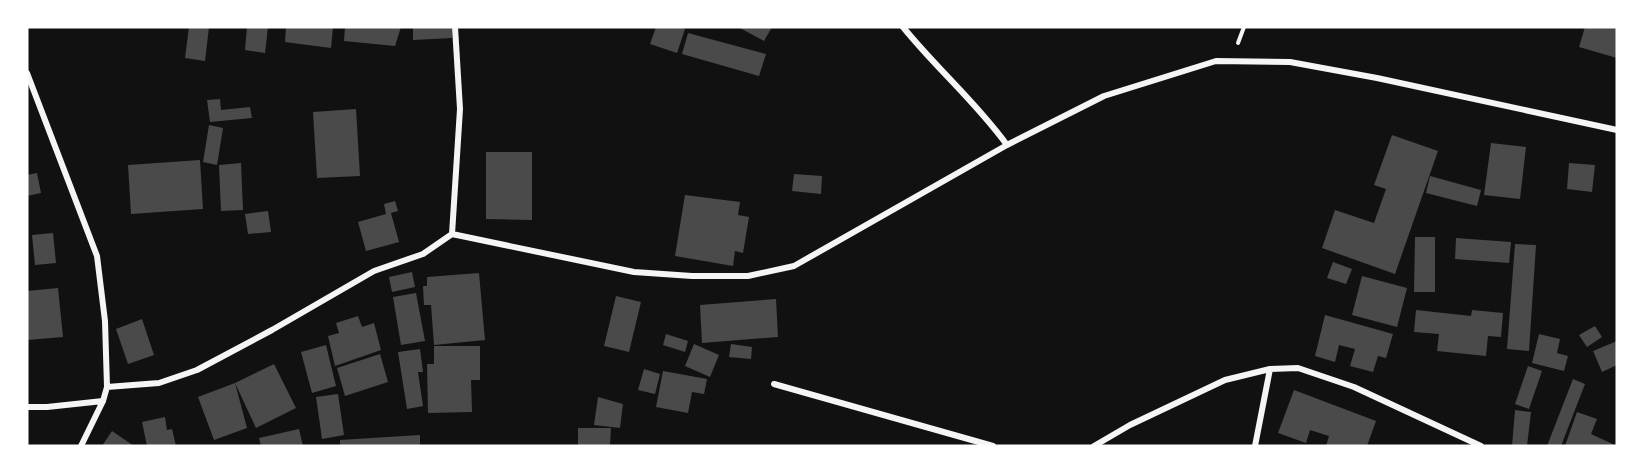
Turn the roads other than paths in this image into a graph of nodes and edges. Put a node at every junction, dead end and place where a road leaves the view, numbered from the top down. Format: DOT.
graph roads {
  1 [pos="455,27"];
  2 [pos="903,27"];
  3 [pos="27,73"];
  4 [pos="1617,130"];
  5 [pos="1007,145"];
  6 [pos="452,234"];
  7 [pos="1270,369"];
  8 [pos="774,384"];
  9 [pos="106,387"];
  10 [pos="103,401"];
  11 [pos="27,407"];
  12 [pos="81,446"];
  13 [pos="993,446"];
  14 [pos="1094,446"];
  15 [pos="1255,446"];
  16 [pos="1481,446"];
  1 -- 6 [label="street"];
  2 -- 5 [label="street"];
  3 -- 9 [label="street"];
  4 -- 5 [label="street"];
  5 -- 6 [label="street"];
  6 -- 9 [label="street"];
  7 -- 14 [label="street"];
  7 -- 15 [label="street"];
  7 -- 16 [label="street"];
  8 -- 13 [label="street"];
  9 -- 10 [label="street"];
  10 -- 11 [label="street"];
  10 -- 12 [label="street"];
}
